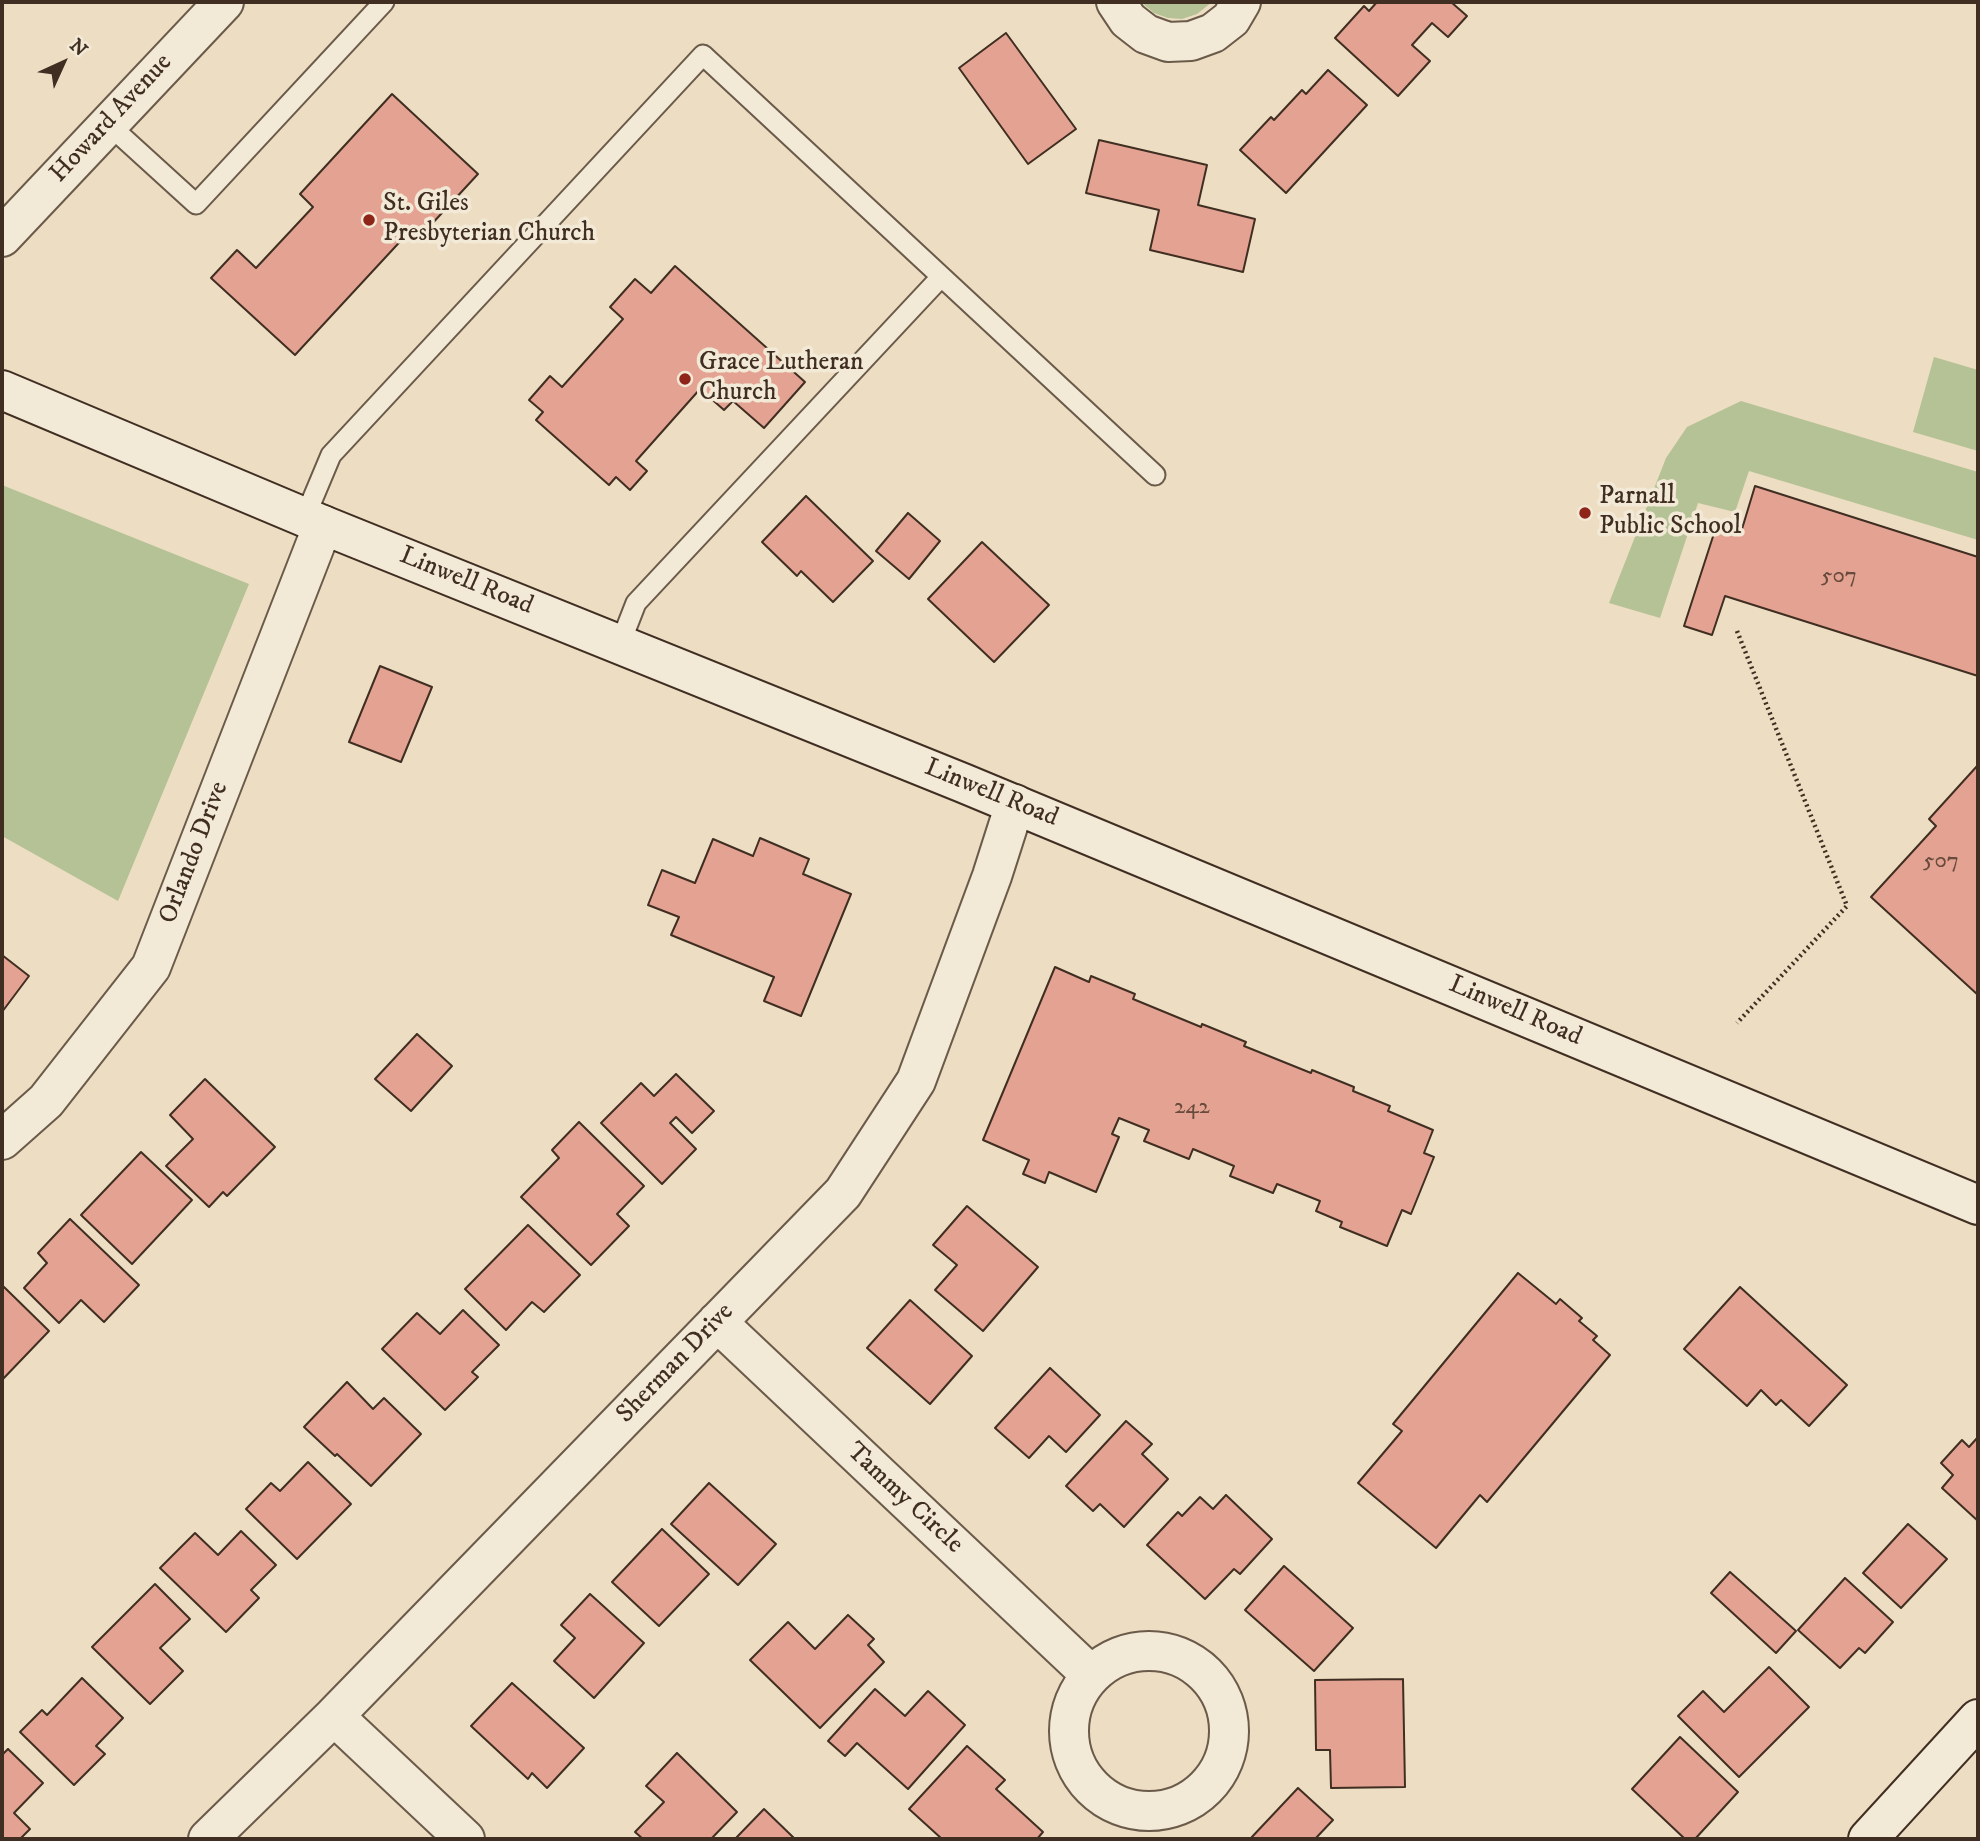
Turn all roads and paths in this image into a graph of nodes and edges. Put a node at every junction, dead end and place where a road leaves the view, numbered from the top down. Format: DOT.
graph roads {
  1 [pos="224,2"];
  2 [pos="384,2"];
  3 [pos="1116,2"];
  4 [pos="1241,2"];
  5 [pos="107,123"];
  6 [pos="2,237"];
  7 [pos="942,277"];
  8 [pos="2,390"];
  9 [pos="1154,475"];
  10 [pos="314,521"];
  11 [pos="1737,631"];
  12 [pos="620,644"];
  13 [pos="1015,804"];
  14 [pos="1737,1023"];
  15 [pos="2,1140"];
  16 [pos="1978,1205"];
  17 [pos="717,1322"];
  18 [pos="1091,1675"];
  19 [pos="334,1716"];
  20 [pos="1978,1719"];
  21 [pos="208,1839"];
  22 [pos="465,1839"];
  23 [pos="1868,1839"];
  1 -- 5 [label="street, Howard Avenue"];
  2 -- 5 [label="lane"];
  3 -- 4 [label="street"];
  5 -- 6 [label="street, Howard Avenue"];
  7 -- 9 [label="lane"];
  7 -- 10 [label="lane"];
  7 -- 12 [label="lane"];
  8 -- 10 [label="street, Linwell Road"];
  10 -- 12 [label="street, Linwell Road"];
  10 -- 15 [label="street, Orlando Drive"];
  11 -- 14 [label="path"];
  12 -- 13 [label="street, Linwell Road"];
  13 -- 16 [label="street, Linwell Road"];
  13 -- 17 [label="street, Sherman Drive"];
  17 -- 18 [label="street, Tammy Circle"];
  17 -- 19 [label="street, Sherman Drive"];
  18 -- 18 [label="street"];
  19 -- 21 [label="street, Sherman Drive"];
  19 -- 22 [label="street"];
  20 -- 23 [label="street"];
}
